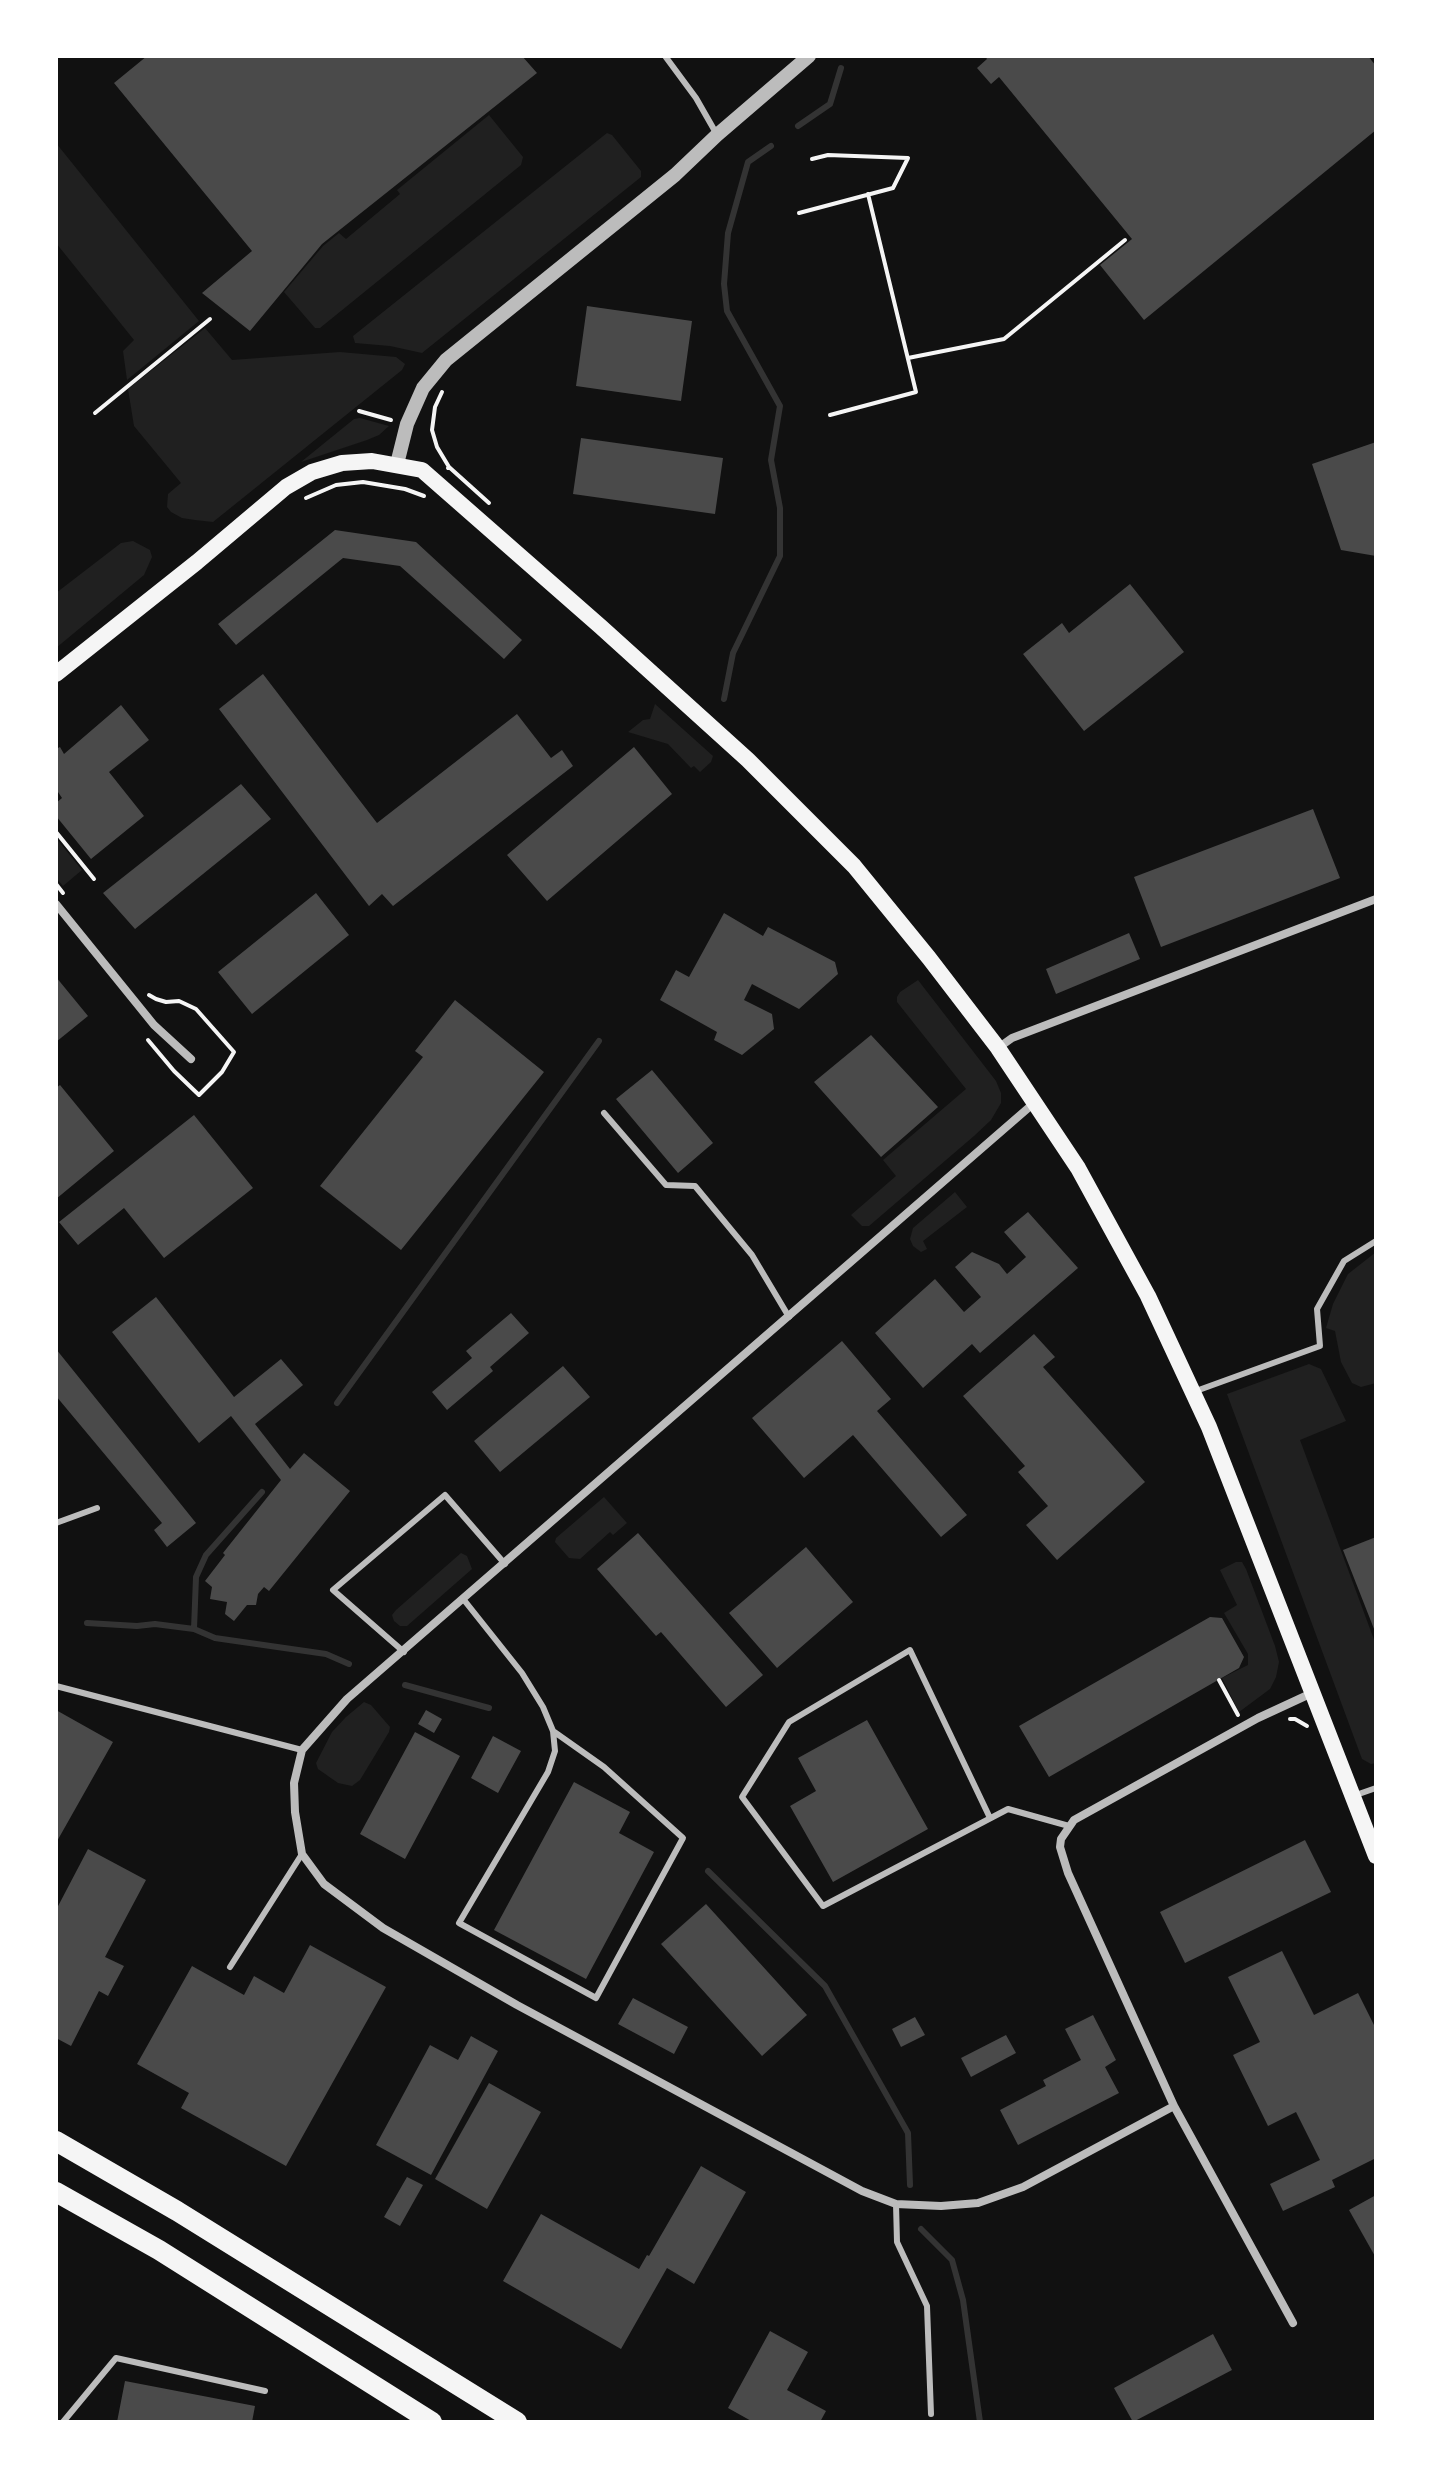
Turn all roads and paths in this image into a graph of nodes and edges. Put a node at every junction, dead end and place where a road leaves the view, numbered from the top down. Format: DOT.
graph roads {
  1 [pos="665,56"];
  2 [pos="809,56"];
  3 [pos="717,135"];
  4 [pos="812,159"];
  5 [pos="868,194"];
  6 [pos="799,213"];
  7 [pos="1125,240"];
  8 [pos="210,319"];
  9 [pos="908,358"];
  10 [pos="95,413"];
  11 [pos="830,415"];
  12 [pos="397,464"];
  13 [pos="449,467"];
  14 [pos="495,508"];
  15 [pos="56,674"];
  16 [pos="56,832"];
  17 [pos="94,879"];
  18 [pos="56,884"];
  19 [pos="65,895"];
  20 [pos="1376,899"];
  21 [pos="56,904"];
  22 [pos="146,993"];
  23 [pos="998,1048"];
  24 [pos="191,1059"];
  25 [pos="222,1072"];
  26 [pos="1034,1103"];
  27 [pos="604,1113"];
  28 [pos="1376,1241"];
  29 [pos="789,1317"];
  30 [pos="1192,1392"];
  31 [pos="97,1508"];
  32 [pos="56,1523"];
  33 [pos="505,1564"];
  34 [pos="464,1600"];
  35 [pos="404,1652"];
  36 [pos="1219,1680"];
  37 [pos="56,1686"];
  38 [pos="1313,1693"];
  39 [pos="1238,1715"];
  40 [pos="553,1731"];
  41 [pos="302,1750"];
  42 [pos="1376,1788"];
  43 [pos="1353,1796"];
  44 [pos="990,1818"];
  45 [pos="1069,1826"];
  46 [pos="302,1854"];
  47 [pos="1376,1856"];
  48 [pos="230,1967"];
  49 [pos="1174,2106"];
  50 [pos="56,2141"];
  51 [pos="56,2192"];
  52 [pos="896,2204"];
  53 [pos="1293,2323"];
  54 [pos="265,2391"];
  55 [pos="931,2414"];
  56 [pos="63,2422"];
  57 [pos="432,2422"];
  58 [pos="517,2422"];
  1 -- 3 [label="lane"];
  2 -- 3 [label="street"];
  3 -- 12 [label="street"];
  4 -- 5 [label="path"];
  5 -- 6 [label="path"];
  5 -- 9 [label="path"];
  7 -- 9 [label="path"];
  8 -- 10 [label="path"];
  9 -- 11 [label="path"];
  12 -- 15 [label="main road"];
  12 -- 23 [label="main road"];
  13 -- 14 [label="path"];
  16 -- 17 [label="path"];
  18 -- 19 [label="path"];
  20 -- 23 [label="street"];
  21 -- 24 [label="street"];
  22 -- 25 [label="path"];
  23 -- 26 [label="main road"];
  26 -- 29 [label="street"];
  26 -- 30 [label="main road"];
  27 -- 29 [label="lane"];
  28 -- 30 [label="lane"];
  29 -- 33 [label="street"];
  30 -- 38 [label="main road"];
  31 -- 32 [label="lane"];
  33 -- 34 [label="street"];
  33 -- 35 [label="lane"];
  34 -- 35 [label="street"];
  34 -- 40 [label="lane"];
  35 -- 41 [label="street"];
  36 -- 39 [label="path"];
  37 -- 41 [label="lane"];
  38 -- 43 [label="main road"];
  38 -- 45 [label="street"];
  40 -- 40 [label="lane"];
  41 -- 46 [label="street"];
  42 -- 43 [label="lane"];
  43 -- 47 [label="main road"];
  44 -- 44 [label="lane"];
  44 -- 45 [label="lane"];
  45 -- 49 [label="street"];
  46 -- 48 [label="lane"];
  46 -- 52 [label="street"];
  49 -- 52 [label="street"];
  49 -- 53 [label="street"];
  50 -- 58 [label="highway"];
  51 -- 57 [label="highway"];
  52 -- 55 [label="lane"];
  54 -- 56 [label="lane"];
}
